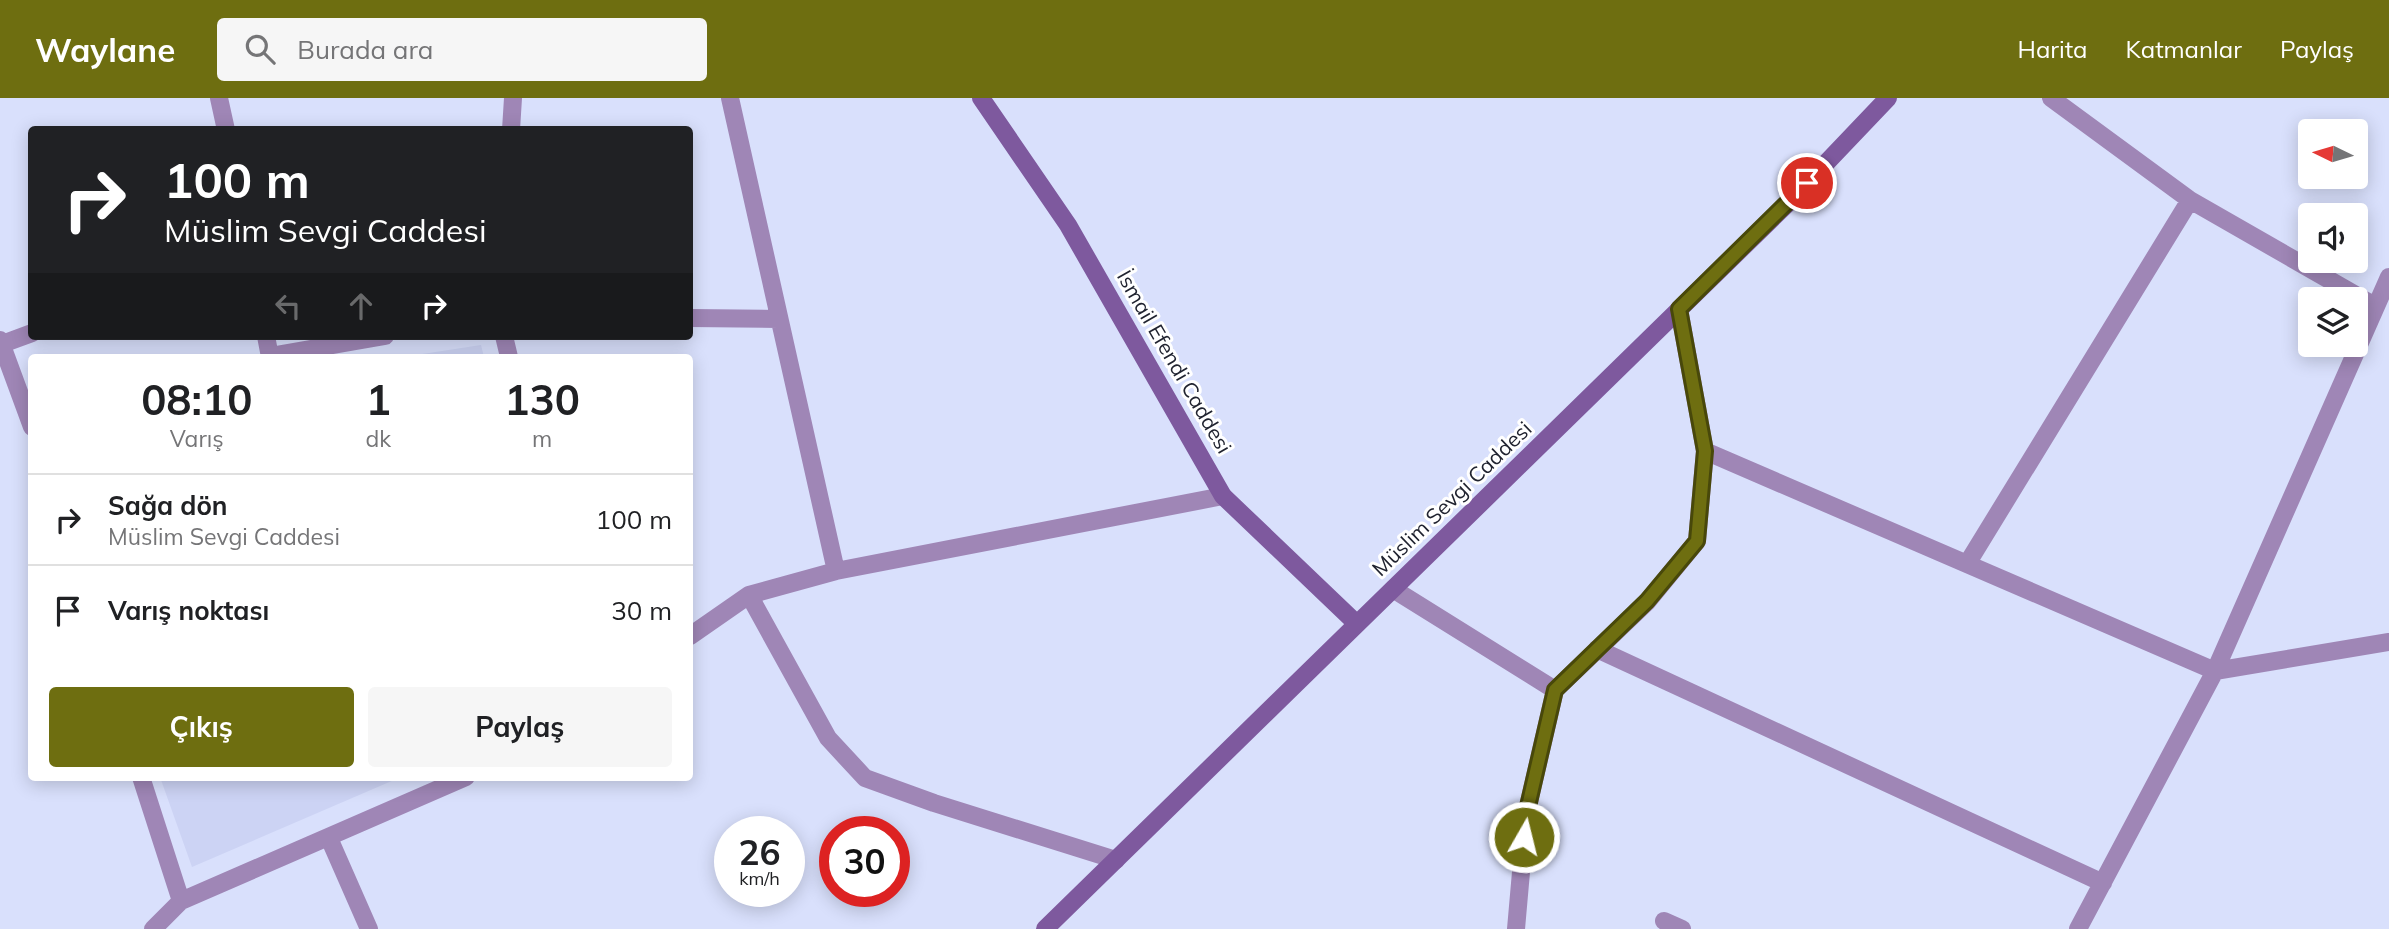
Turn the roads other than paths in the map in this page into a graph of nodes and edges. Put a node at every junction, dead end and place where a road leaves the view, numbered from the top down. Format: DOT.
graph roads {
  1 [pos="219,98"];
  2 [pos="513,98"];
  3 [pos="730,98"];
  4 [pos="981,98"];
  5 [pos="2051,98"];
  6 [pos="1883,100"];
  7 [pos="225,126"];
  8 [pos="511,126"];
  9 [pos="2190,200"];
  10 [pos="2389,277"];
  11 [pos="2375,306"];
  12 [pos="1679,309"];
  13 [pos="693,318"];
  14 [pos="778,319"];
  15 [pos="28,334"];
  16 [pos="363,340"];
  17 [pos="1,342"];
  18 [pos="286,354"];
  19 [pos="28,416"];
  20 [pos="1705,451"];
  21 [pos="1223,496"];
  22 [pos="1967,564"];
  23 [pos="836,571"];
  24 [pos="1393,589"];
  25 [pos="749,596"];
  26 [pos="1357,624"];
  27 [pos="693,634"];
  28 [pos="2389,642"];
  29 [pos="1597,649"];
  30 [pos="2215,671"];
  31 [pos="1555,690"];
  32 [pos="142,781"];
  33 [pos="457,781"];
  34 [pos="329,838"];
  35 [pos="1116,860"];
  36 [pos="2103,883"];
  37 [pos="181,901"];
  38 [pos="1664,921"];
  39 [pos="153,929"];
  40 [pos="369,929"];
  41 [pos="1045,929"];
  42 [pos="1516,929"];
  43 [pos="1682,929"];
  44 [pos="2078,929"];
  1 -- 7 [label="street"];
  2 -- 8 [label="street"];
  3 -- 14 [label="street"];
  4 -- 21 [label="main road, İsmail Efendi Caddesi"];
  5 -- 9 [label="street"];
  6 -- 12 [label="main road, Müslim Sevgi Caddesi"];
  9 -- 11 [label="street"];
  9 -- 22 [label="street"];
  10 -- 11 [label="street"];
  11 -- 30 [label="street"];
  12 -- 20 [label="street"];
  12 -- 24 [label="main road, Müslim Sevgi Caddesi"];
  13 -- 14 [label="street"];
  14 -- 23 [label="street"];
  15 -- 17 [label="street"];
  16 -- 18 [label="street"];
  17 -- 19 [label="street"];
  20 -- 22 [label="street"];
  20 -- 29 [label="street"];
  21 -- 23 [label="street"];
  21 -- 26 [label="main road, İsmail Efendi Caddesi"];
  22 -- 30 [label="street"];
  23 -- 25 [label="street"];
  24 -- 26 [label="main road, Müslim Sevgi Caddesi"];
  24 -- 31 [label="street"];
  25 -- 27 [label="street"];
  25 -- 35 [label="street"];
  26 -- 35 [label="main road, Müslim Sevgi Caddesi"];
  28 -- 30 [label="street"];
  29 -- 31 [label="street"];
  29 -- 36 [label="street"];
  30 -- 36 [label="street"];
  31 -- 42 [label="street"];
  32 -- 37 [label="street"];
  33 -- 34 [label="street"];
  34 -- 37 [label="street"];
  34 -- 40 [label="street"];
  35 -- 41 [label="main road, Müslim Sevgi Caddesi"];
  36 -- 44 [label="street"];
  37 -- 39 [label="street"];
  38 -- 43 [label="street"];
}
